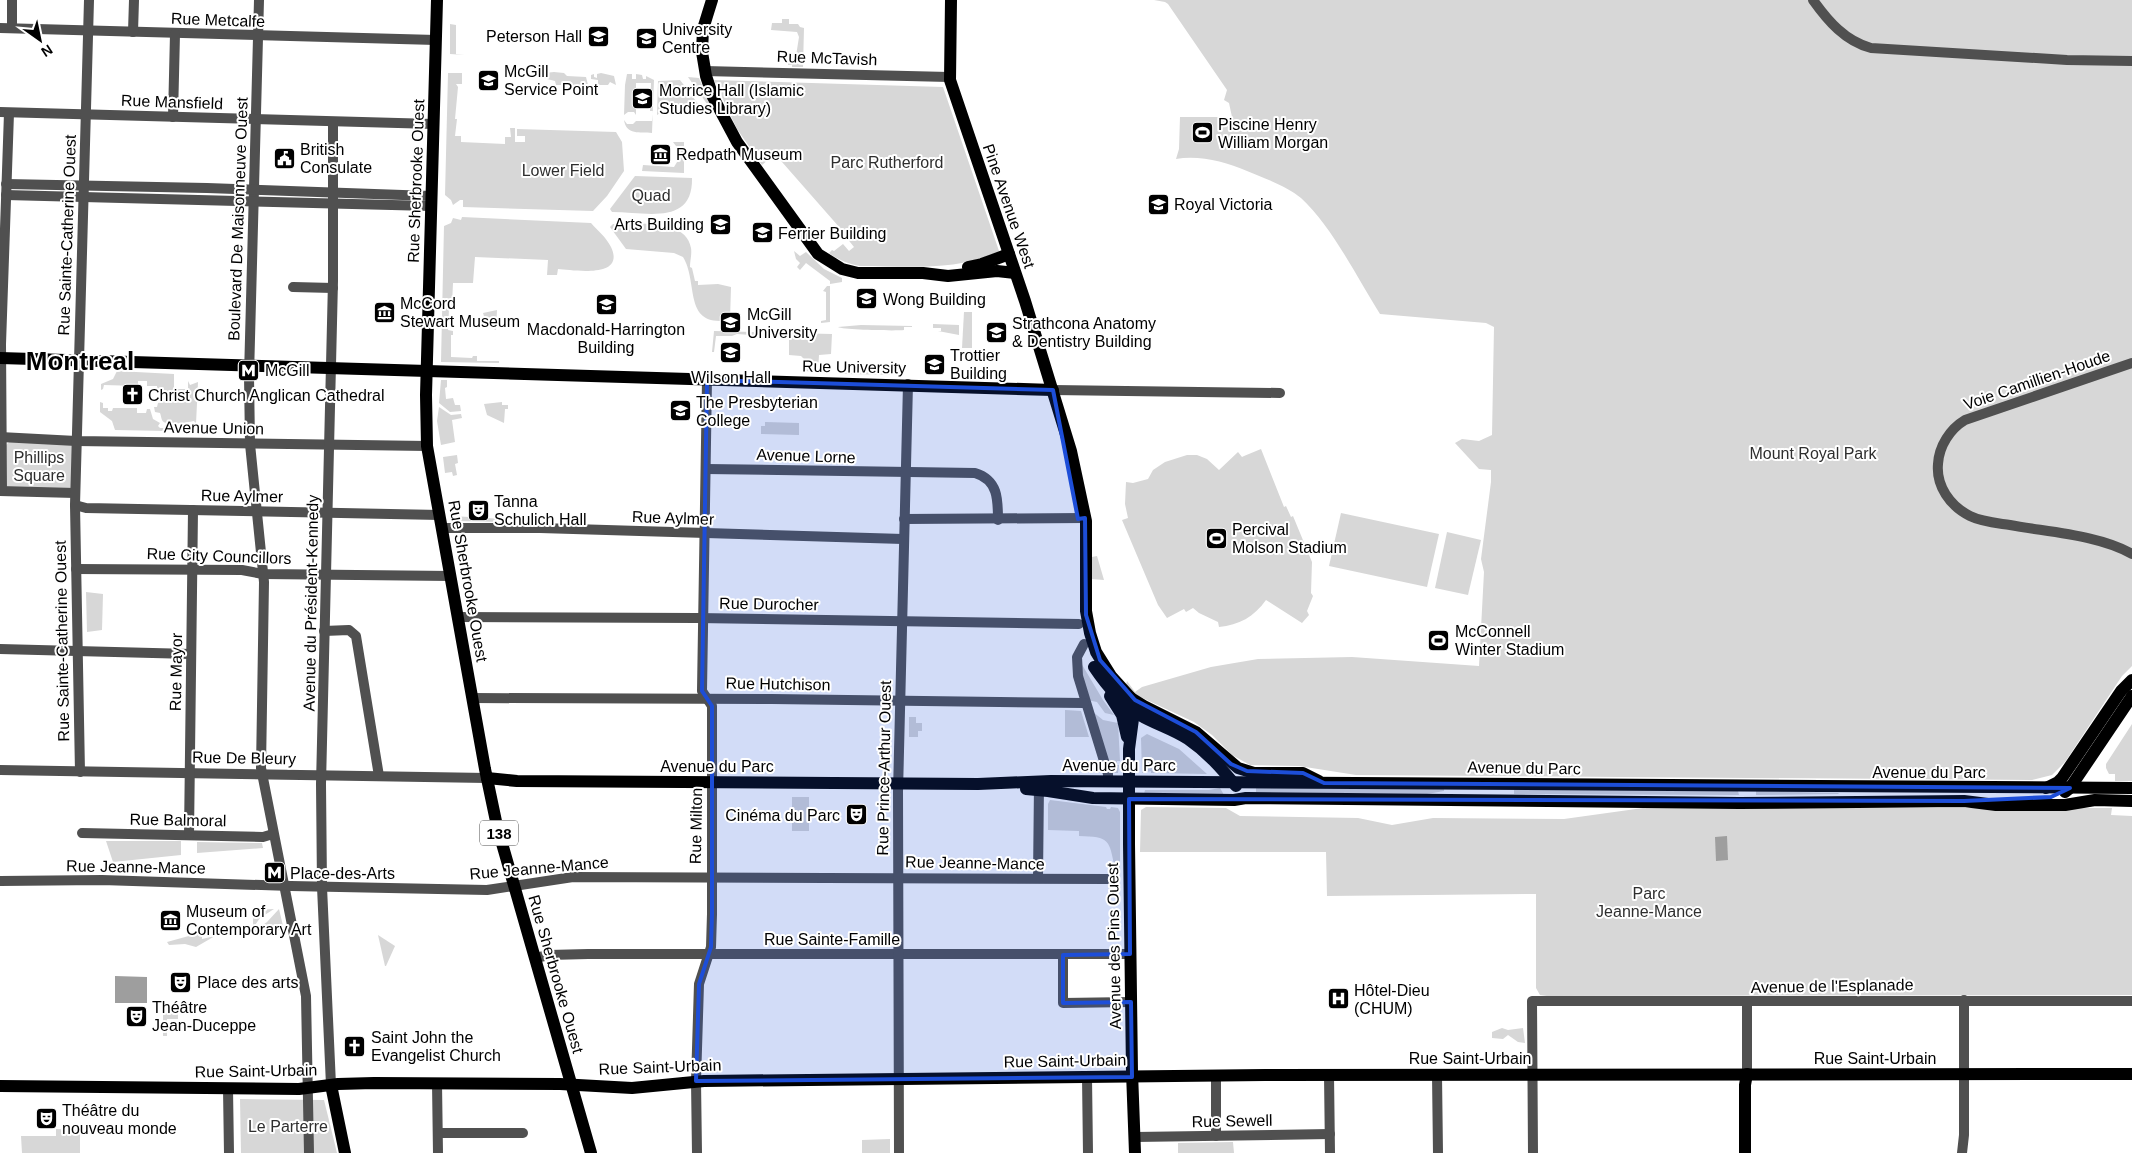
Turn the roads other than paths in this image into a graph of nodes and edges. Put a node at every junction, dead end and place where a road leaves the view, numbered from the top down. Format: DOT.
graph roads {
  1 [pos="12,0"];
  2 [pos="89,0"];
  3 [pos="134,0"];
  4 [pos="259,0"];
  5 [pos="437,0"];
  6 [pos="712,0"];
  7 [pos="951,0"];
  8 [pos="1813,0"];
  9 [pos="1817,0"];
  10 [pos="0,28"];
  11 [pos="12,28"];
  12 [pos="88,30"];
  13 [pos="133,32"];
  14 [pos="175,34"];
  15 [pos="258,36"];
  16 [pos="436,40"];
  17 [pos="2132,57"];
  18 [pos="2132,61"];
  19 [pos="705,71"];
  20 [pos="949,77"];
  21 [pos="4,112"];
  22 [pos="87,114"];
  23 [pos="173,117"];
  24 [pos="256,120"];
  25 [pos="333,122"];
  26 [pos="434,124"];
  27 [pos="83,185"];
  28 [pos="6,190"];
  29 [pos="254,190"];
  30 [pos="83,196"];
  31 [pos="334,198"];
  32 [pos="431,201"];
  33 [pos="253,202"];
  34 [pos="1008,254"];
  35 [pos="923,273"];
  36 [pos="1015,274"];
  37 [pos="293,287"];
  38 [pos="333,288"];
  39 [pos="1,358"];
  40 [pos="78,360"];
  41 [pos="249,364"];
  42 [pos="2132,365"];
  43 [pos="330,369"];
  44 [pos="426,372"];
  45 [pos="707,380"];
  46 [pos="908,384"];
  47 [pos="1053,390"];
  48 [pos="1280,393"];
  49 [pos="1,437"];
  50 [pos="76,441"];
  51 [pos="250,444"];
  52 [pos="329,446"];
  53 [pos="428,446"];
  54 [pos="706,468"];
  55 [pos="905,473"];
  56 [pos="1,491"];
  57 [pos="75,493"];
  58 [pos="75,505"];
  59 [pos="193,510"];
  60 [pos="257,512"];
  61 [pos="327,513"];
  62 [pos="440,515"];
  63 [pos="904,519"];
  64 [pos="1081,519"];
  65 [pos="998,520"];
  66 [pos="442,528"];
  67 [pos="705,534"];
  68 [pos="903,539"];
  69 [pos="2132,546"];
  70 [pos="2132,554"];
  71 [pos="76,569"];
  72 [pos="192,570"];
  73 [pos="263,574"];
  74 [pos="325,575"];
  75 [pos="451,576"];
  76 [pos="458,617"];
  77 [pos="704,618"];
  78 [pos="901,621"];
  79 [pos="1079,624"];
  80 [pos="324,631"];
  81 [pos="1084,644"];
  82 [pos="0,650"];
  83 [pos="77,652"];
  84 [pos="192,654"];
  85 [pos="1102,678"];
  86 [pos="2132,680"];
  87 [pos="2132,696"];
  88 [pos="472,698"];
  89 [pos="707,699"];
  90 [pos="900,701"];
  91 [pos="1084,703"];
  92 [pos="1132,704"];
  93 [pos="1129,749"];
  94 [pos="0,770"];
  95 [pos="80,772"];
  96 [pos="190,773"];
  97 [pos="262,774"];
  98 [pos="321,774"];
  99 [pos="379,776"];
  100 [pos="487,778"];
  101 [pos="712,782"];
  102 [pos="1108,782"];
  103 [pos="1129,782"];
  104 [pos="1233,782"];
  105 [pos="898,783"];
  106 [pos="1324,783"];
  107 [pos="1039,786"];
  108 [pos="2044,788"];
  109 [pos="2070,788"];
  110 [pos="2132,788"];
  111 [pos="1246,798"];
  112 [pos="1129,799"];
  113 [pos="1964,801"];
  114 [pos="2132,801"];
  115 [pos="82,834"];
  116 [pos="273,834"];
  117 [pos="189,835"];
  118 [pos="711,876"];
  119 [pos="899,877"];
  120 [pos="1038,878"];
  121 [pos="1110,879"];
  122 [pos="0,881"];
  123 [pos="283,886"];
  124 [pos="514,886"];
  125 [pos="322,887"];
  126 [pos="898,953"];
  127 [pos="1130,954"];
  128 [pos="710,955"];
  129 [pos="1063,955"];
  130 [pos="534,958"];
  131 [pos="1964,1000"];
  132 [pos="2132,1001"];
  133 [pos="1131,1002"];
  134 [pos="1747,1002"];
  135 [pos="1964,1073"];
  136 [pos="1532,1074"];
  137 [pos="1747,1074"];
  138 [pos="2132,1074"];
  139 [pos="1329,1075"];
  140 [pos="1437,1075"];
  141 [pos="1216,1076"];
  142 [pos="1087,1077"];
  143 [pos="1132,1077"];
  144 [pos="898,1079"];
  145 [pos="696,1081"];
  146 [pos="437,1084"];
  147 [pos="331,1085"];
  148 [pos="571,1085"];
  149 [pos="0,1086"];
  150 [pos="308,1088"];
  151 [pos="228,1089"];
  152 [pos="438,1133"];
  153 [pos="523,1133"];
  154 [pos="1330,1134"];
  155 [pos="1216,1136"];
  156 [pos="1135,1137"];
  157 [pos="229,1153"];
  158 [pos="309,1153"];
  159 [pos="346,1153"];
  160 [pos="438,1153"];
  161 [pos="591,1153"];
  162 [pos="697,1153"];
  163 [pos="899,1153"];
  164 [pos="1088,1153"];
  165 [pos="1135,1153"];
  166 [pos="1330,1153"];
  167 [pos="1438,1153"];
  168 [pos="1533,1153"];
  169 [pos="1745,1153"];
  170 [pos="1962,1153"];
  1 -- 11 [label="street"];
  2 -- 12 [label="street, Rue Sainte-Catherine Ouest"];
  3 -- 13 [label="street"];
  4 -- 15 [label="street, Boulevard De Maisonneuve Ouest"];
  5 -- 16 [label="main road, Rue Sherbrooke Ouest / 138"];
  6 -- 19 [label="main road"];
  7 -- 20 [label="main road, Pine Avenue West"];
  8 -- 18 [label="street"];
  9 -- 17 [label="street"];
  10 -- 11 [label="street, Rue Metcalfe"];
  11 -- 12 [label="street, Rue Metcalfe"];
  12 -- 13 [label="street, Rue Metcalfe"];
  12 -- 22 [label="street, Rue Sainte-Catherine Ouest"];
  13 -- 14 [label="street, Rue Metcalfe"];
  14 -- 15 [label="street, Rue Metcalfe"];
  14 -- 23 [label="street"];
  15 -- 16 [label="street, Rue Metcalfe"];
  15 -- 24 [label="street, Boulevard De Maisonneuve Ouest"];
  16 -- 26 [label="main road, Rue Sherbrooke Ouest / 138"];
  19 -- 20 [label="street, Rue McTavish"];
  19 -- 35 [label="main road"];
  20 -- 34 [label="main road, Pine Avenue West"];
  21 -- 22 [label="street, Rue Mansfield"];
  21 -- 28 [label="street"];
  22 -- 23 [label="street, Rue Mansfield"];
  22 -- 27 [label="street, Rue Sainte-Catherine Ouest"];
  23 -- 24 [label="street, Rue Mansfield"];
  24 -- 25 [label="street, Rue Mansfield"];
  24 -- 29 [label="street, Boulevard De Maisonneuve Ouest"];
  25 -- 26 [label="street, Rue Mansfield"];
  25 -- 31 [label="street, Avenue du Président-Kennedy"];
  26 -- 32 [label="main road, Rue Sherbrooke Ouest / 138"];
  27 -- 28 [label="street"];
  27 -- 29 [label="street"];
  27 -- 30 [label="street, Rue Sainte-Catherine Ouest"];
  28 -- 30 [label="street"];
  28 -- 39 [label="street"];
  29 -- 31 [label="street"];
  29 -- 33 [label="street, Boulevard De Maisonneuve Ouest"];
  30 -- 33 [label="street"];
  30 -- 40 [label="street, Rue Sainte-Catherine Ouest"];
  31 -- 32 [label="street"];
  31 -- 33 [label="street"];
  31 -- 38 [label="street, Avenue du Président-Kennedy"];
  32 -- 44 [label="main road, Rue Sherbrooke Ouest / 138"];
  33 -- 41 [label="street, Boulevard De Maisonneuve Ouest"];
  34 -- 35 [label="main road"];
  34 -- 36 [label="main road, Pine Avenue West"];
  35 -- 36 [label="main road"];
  36 -- 47 [label="main road, Pine Avenue West"];
  37 -- 38 [label="street"];
  38 -- 43 [label="street, Avenue du Président-Kennedy"];
  39 -- 40 [label="main road, Rue University"];
  39 -- 49 [label="street"];
  40 -- 41 [label="main road, Rue University"];
  40 -- 50 [label="street, Rue Sainte-Catherine Ouest"];
  41 -- 43 [label="main road, Rue University"];
  41 -- 51 [label="street, Boulevard De Maisonneuve Ouest"];
  42 -- 69 [label="street, Voie Camillien-Houde"];
  42 -- 70 [label="street, Voie Camillien-Houde"];
  43 -- 44 [label="main road, Rue University"];
  43 -- 52 [label="street, Avenue du Président-Kennedy"];
  44 -- 45 [label="main road, Rue University"];
  44 -- 53 [label="main road, Rue Sherbrooke Ouest / 138"];
  45 -- 46 [label="main road, Rue University"];
  45 -- 54 [label="street, Rue Milton"];
  46 -- 47 [label="main road, Rue University"];
  46 -- 55 [label="street, Rue Prince-Arthur Ouest"];
  47 -- 48 [label="street, Rue University"];
  47 -- 64 [label="main road, Pine Avenue West"];
  49 -- 50 [label="street, Avenue Union"];
  49 -- 56 [label="street"];
  50 -- 51 [label="street, Avenue Union"];
  50 -- 57 [label="street, Rue Sainte-Catherine Ouest"];
  51 -- 52 [label="street, Avenue Union"];
  51 -- 60 [label="street, Boulevard De Maisonneuve Ouest"];
  52 -- 53 [label="street, Avenue Union"];
  52 -- 61 [label="street, Avenue du Président-Kennedy"];
  53 -- 62 [label="main road, Rue Sherbrooke Ouest / 138"];
  54 -- 55 [label="street, Avenue Lorne"];
  54 -- 67 [label="street, Rue Milton"];
  55 -- 63 [label="street, Rue Prince-Arthur Ouest"];
  55 -- 65 [label="street, Avenue Lorne"];
  56 -- 57 [label="street"];
  57 -- 58 [label="street, Rue Sainte-Catherine Ouest"];
  58 -- 59 [label="street, Rue Aylmer"];
  58 -- 71 [label="street, Rue Sainte-Catherine Ouest"];
  59 -- 60 [label="street, Rue Aylmer"];
  59 -- 72 [label="street, Rue Mayor"];
  60 -- 61 [label="street, Rue Aylmer"];
  60 -- 73 [label="street, Boulevard De Maisonneuve Ouest"];
  61 -- 62 [label="street, Rue Aylmer"];
  61 -- 74 [label="street, Avenue du Président-Kennedy"];
  62 -- 66 [label="main road, Rue Sherbrooke Ouest / 138"];
  63 -- 65 [label="street"];
  63 -- 68 [label="street, Rue Prince-Arthur Ouest"];
  64 -- 65 [label="street"];
  64 -- 79 [label="main road, Pine Avenue West"];
  64 -- 92 [label="main road, Pine Avenue West"];
  66 -- 67 [label="street, Rue Aylmer"];
  66 -- 75 [label="main road, Rue Sherbrooke Ouest / 138"];
  67 -- 68 [label="street, Rue Aylmer"];
  67 -- 77 [label="street, Rue Milton"];
  68 -- 78 [label="street, Rue Prince-Arthur Ouest"];
  71 -- 72 [label="street, Rue City Councillors"];
  71 -- 83 [label="street, Rue Sainte-Catherine Ouest"];
  72 -- 73 [label="street, Rue City Councillors"];
  72 -- 84 [label="street, Rue Mayor"];
  73 -- 74 [label="street, Rue City Councillors"];
  73 -- 97 [label="street, Boulevard De Maisonneuve Ouest"];
  74 -- 75 [label="street, Rue City Councillors"];
  74 -- 80 [label="street, Avenue du Président-Kennedy"];
  75 -- 76 [label="main road, Rue Sherbrooke Ouest / 138"];
  76 -- 77 [label="street, Rue Durocher"];
  76 -- 88 [label="main road, Rue Sherbrooke Ouest / 138"];
  77 -- 78 [label="street, Rue Durocher"];
  77 -- 89 [label="street, Rue Milton"];
  78 -- 79 [label="street, Rue Durocher"];
  78 -- 90 [label="street, Rue Prince-Arthur Ouest"];
  79 -- 81 [label="main road, Pine Avenue West"];
  80 -- 98 [label="street, Avenue du Président-Kennedy"];
  80 -- 99 [label="street"];
  81 -- 85 [label="main road, Pine Avenue West"];
  81 -- 91 [label="street"];
  82 -- 83 [label="street"];
  83 -- 84 [label="street"];
  83 -- 95 [label="street, Rue Sainte-Catherine Ouest"];
  84 -- 96 [label="street, Rue Mayor"];
  85 -- 92 [label="main road, Pine Avenue West"];
  85 -- 93 [label="main road, Pine Avenue West"];
  86 -- 108 [label="main road"];
  87 -- 109 [label="main road"];
  88 -- 89 [label="street, Rue Hutchison"];
  88 -- 100 [label="main road, Rue Sherbrooke Ouest / 138"];
  89 -- 90 [label="street, Rue Hutchison"];
  89 -- 101 [label="street, Rue Milton"];
  90 -- 91 [label="street, Rue Hutchison"];
  90 -- 105 [label="street, Rue Prince-Arthur Ouest"];
  91 -- 102 [label="street"];
  92 -- 93 [label="main road, Pine Avenue West"];
  92 -- 104 [label="main road, Pine Avenue West"];
  92 -- 106 [label="main road, Pine Avenue West"];
  93 -- 103 [label="main road, Pine Avenue West"];
  94 -- 95 [label="street, Rue De Bleury"];
  95 -- 96 [label="street, Rue De Bleury"];
  96 -- 97 [label="street, Rue De Bleury"];
  96 -- 117 [label="street, Rue Mayor"];
  97 -- 98 [label="street, Rue De Bleury"];
  97 -- 116 [label="street, Boulevard De Maisonneuve Ouest"];
  98 -- 99 [label="street, Rue De Bleury"];
  98 -- 125 [label="street, Avenue du Président-Kennedy"];
  99 -- 100 [label="street, Rue De Bleury"];
  100 -- 101 [label="main road, Avenue du Parc"];
  100 -- 124 [label="main road, Rue Sherbrooke Ouest / 138"];
  101 -- 105 [label="main road, Avenue du Parc"];
  101 -- 118 [label="street, Rue Milton"];
  102 -- 103 [label="main road, Avenue du Parc"];
  102 -- 107 [label="main road, Avenue du Parc"];
  103 -- 104 [label="main road, Avenue du Parc"];
  103 -- 112 [label="main road, Pine Avenue West"];
  104 -- 106 [label="main road, Avenue du Parc"];
  104 -- 111 [label="main road, Pine Avenue West"];
  105 -- 107 [label="main road, Avenue du Parc"];
  105 -- 119 [label="street, Rue Prince-Arthur Ouest"];
  106 -- 108 [label="main road, Avenue du Parc"];
  107 -- 112 [label="main road, Avenue du Parc"];
  107 -- 120 [label="street"];
  108 -- 109 [label="main road, Avenue du Parc"];
  109 -- 110 [label="main road, Avenue du Parc"];
  109 -- 113 [label="main road, Avenue du Parc"];
  111 -- 112 [label="main road, Avenue du Parc"];
  111 -- 113 [label="main road, Avenue du Parc"];
  112 -- 127 [label="main road, Avenue des Pins Ouest"];
  113 -- 114 [label="main road, Avenue du Parc"];
  115 -- 117 [label="street, Rue Balmoral"];
  116 -- 117 [label="street, Rue Balmoral"];
  116 -- 123 [label="street, Boulevard De Maisonneuve Ouest"];
  118 -- 119 [label="street, Rue Jeanne-Mance"];
  118 -- 124 [label="street, Rue Jeanne-Mance"];
  118 -- 128 [label="street, Rue Milton"];
  119 -- 120 [label="street, Rue Jeanne-Mance"];
  119 -- 126 [label="street, Rue Prince-Arthur Ouest"];
  120 -- 121 [label="street, Rue Jeanne-Mance"];
  122 -- 123 [label="street, Rue Jeanne-Mance"];
  123 -- 125 [label="street, Rue Jeanne-Mance"];
  123 -- 150 [label="street, Boulevard De Maisonneuve Ouest"];
  124 -- 125 [label="street, Rue Jeanne-Mance"];
  124 -- 130 [label="main road, Rue Sherbrooke Ouest / 138"];
  125 -- 147 [label="street, Avenue du Président-Kennedy"];
  126 -- 128 [label="street, Rue Sainte-Famille"];
  126 -- 129 [label="street, Rue Sainte-Famille"];
  126 -- 144 [label="street, Rue Prince-Arthur Ouest"];
  127 -- 129 [label="street, Rue Sainte-Famille"];
  127 -- 133 [label="main road, Avenue des Pins Ouest"];
  128 -- 130 [label="street, Rue Sainte-Famille"];
  128 -- 145 [label="street, Rue Milton"];
  129 -- 133 [label="street"];
  130 -- 148 [label="main road, Rue Sherbrooke Ouest / 138"];
  131 -- 132 [label="street, Avenue de l'Esplanade"];
  131 -- 134 [label="street, Avenue de l'Esplanade"];
  131 -- 135 [label="street"];
  133 -- 143 [label="main road, Avenue des Pins Ouest"];
  134 -- 136 [label="street, Avenue de l'Esplanade"];
  134 -- 137 [label="street"];
  135 -- 137 [label="main road, Rue Saint-Urbain"];
  135 -- 138 [label="main road, Rue Saint-Urbain"];
  135 -- 170 [label="street"];
  136 -- 137 [label="main road, Rue Saint-Urbain"];
  136 -- 140 [label="main road, Rue Saint-Urbain"];
  136 -- 168 [label="street"];
  137 -- 169 [label="main road"];
  139 -- 140 [label="main road, Rue Saint-Urbain"];
  139 -- 141 [label="main road, Rue Saint-Urbain"];
  139 -- 154 [label="street"];
  140 -- 167 [label="street"];
  141 -- 143 [label="main road, Rue Saint-Urbain"];
  141 -- 155 [label="street"];
  142 -- 143 [label="main road, Rue Saint-Urbain"];
  142 -- 144 [label="main road, Rue Saint-Urbain"];
  142 -- 164 [label="street"];
  143 -- 156 [label="main road, Avenue des Pins Ouest"];
  144 -- 145 [label="main road, Rue Saint-Urbain"];
  144 -- 163 [label="street, Rue Prince-Arthur Ouest"];
  145 -- 148 [label="main road, Rue Saint-Urbain"];
  145 -- 162 [label="street, Rue Milton"];
  146 -- 147 [label="main road, Rue Saint-Urbain"];
  146 -- 148 [label="main road, Rue Saint-Urbain"];
  146 -- 152 [label="street"];
  147 -- 150 [label="main road, Rue Saint-Urbain"];
  147 -- 159 [label="main road"];
  148 -- 161 [label="main road, Rue Sherbrooke Ouest / 138"];
  149 -- 151 [label="main road, Rue Saint-Urbain"];
  150 -- 151 [label="main road, Rue Saint-Urbain"];
  150 -- 158 [label="street, Boulevard De Maisonneuve Ouest"];
  151 -- 157 [label="street"];
  152 -- 153 [label="street"];
  152 -- 160 [label="street"];
  154 -- 155 [label="street, Rue Sewell"];
  154 -- 166 [label="street"];
  155 -- 156 [label="street, Rue Sewell"];
  156 -- 165 [label="main road, Avenue des Pins Ouest"];
}
